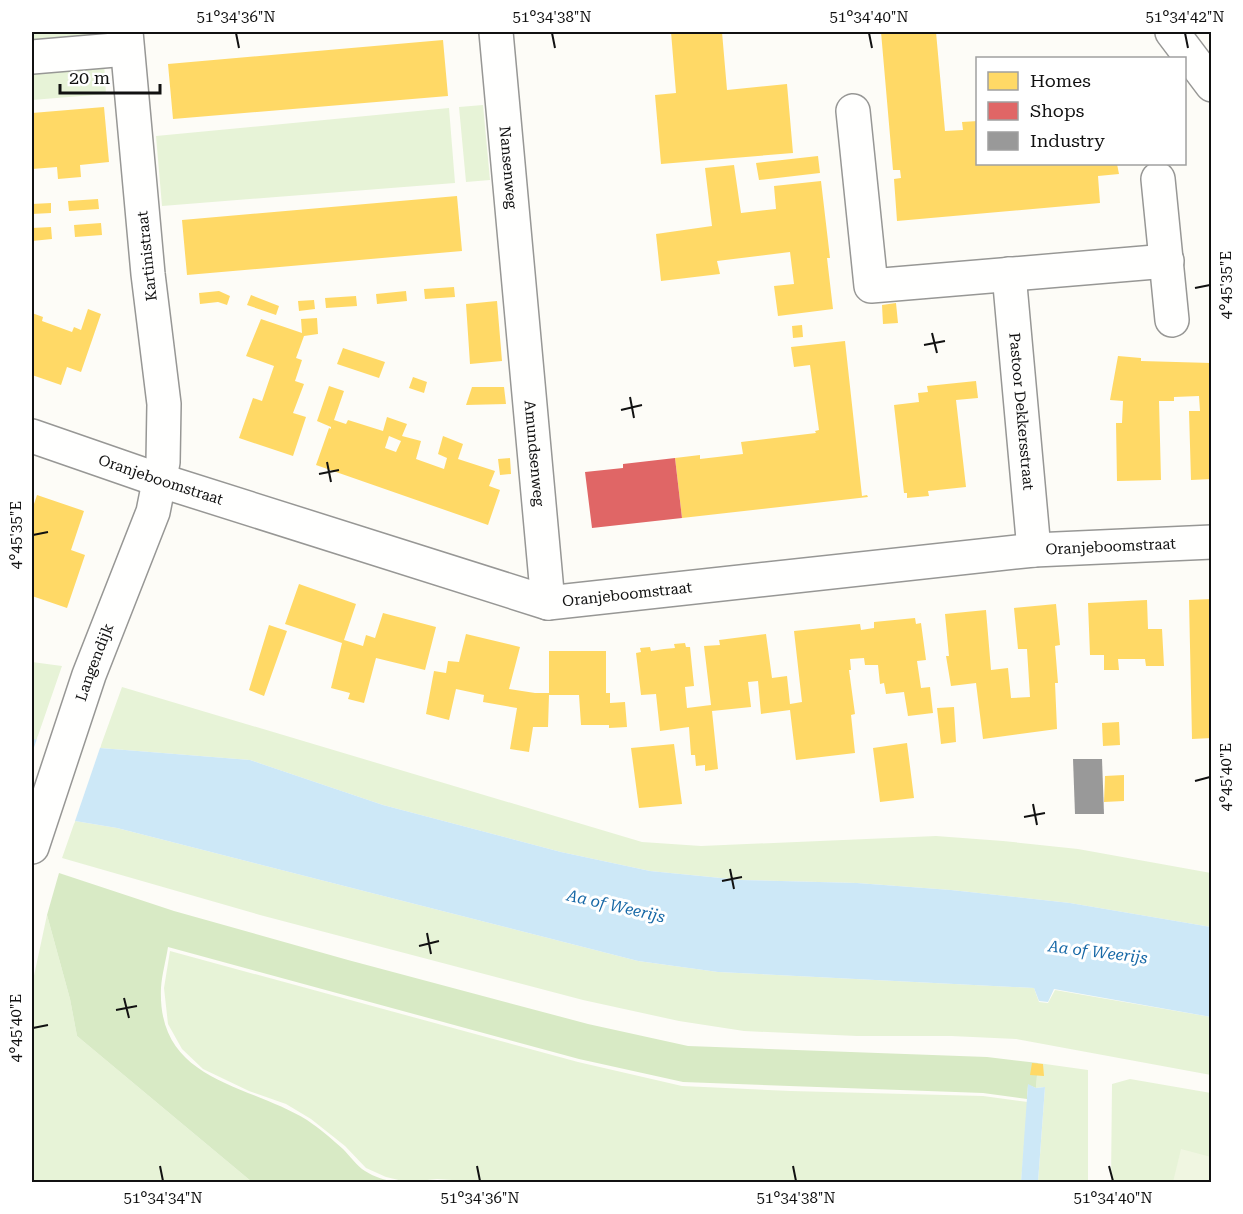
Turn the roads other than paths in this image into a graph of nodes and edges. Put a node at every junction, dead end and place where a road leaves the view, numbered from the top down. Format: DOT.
graph roads {
  1 [pos="496,32"];
  2 [pos="1172,32"];
  3 [pos="127,40"];
  4 [pos="32,57"];
  5 [pos="1212,85"];
  6 [pos="853,111"];
  7 [pos="1158,179"];
  8 [pos="1167,261"];
  9 [pos="1009,274"];
  10 [pos="520,303"];
  11 [pos="1172,320"];
  12 [pos="32,436"];
  13 [pos="159,480"];
  14 [pos="1212,542"];
  15 [pos="1034,550"];
  16 [pos="548,603"];
  17 [pos="32,847"];
  1 -- 10 [label="street, Nansenweg"];
  2 -- 5 [label="street"];
  3 -- 4 [label="street"];
  3 -- 13 [label="street, Kartinistraat"];
  6 -- 9 [label="street"];
  7 -- 8 [label="street"];
  8 -- 9 [label="street"];
  8 -- 11 [label="street"];
  9 -- 15 [label="street, Pastoor Dekkersstraat"];
  10 -- 16 [label="street, Amundsenweg"];
  12 -- 13 [label="street, Oranjeboomstraat"];
  13 -- 16 [label="street, Oranjeboomstraat"];
  13 -- 17 [label="street, Langendijk"];
  14 -- 15 [label="street, Oranjeboomstraat"];
  15 -- 16 [label="street, Oranjeboomstraat"];
}
